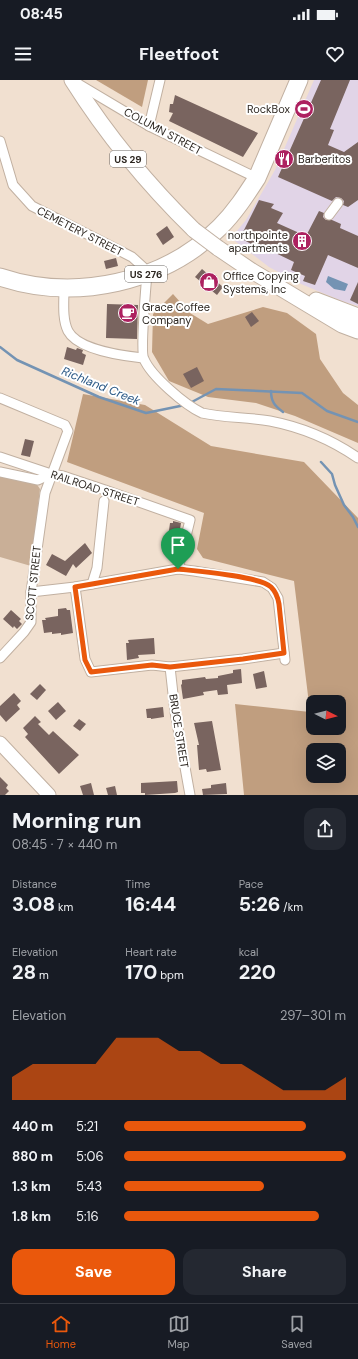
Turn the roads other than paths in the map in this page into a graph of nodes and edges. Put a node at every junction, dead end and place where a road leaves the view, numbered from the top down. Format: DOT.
graph roads {
  1 [pos="72,80"];
  2 [pos="160,80"];
  3 [pos="299,80"];
  4 [pos="149,126"];
  5 [pos="0,141"];
  6 [pos="257,178"];
  7 [pos="338,203"];
  8 [pos="329,215"];
  9 [pos="147,273"];
  10 [pos="0,277"];
  11 [pos="64,288"];
  12 [pos="290,294"];
  13 [pos="320,311"];
  14 [pos="358,316"];
  15 [pos="358,324"];
  16 [pos="358,331"];
  17 [pos="143,358"];
  18 [pos="0,398"];
  19 [pos="0,456"];
  20 [pos="358,458"];
  21 [pos="0,472"];
  22 [pos="51,474"];
  23 [pos="104,501"];
  24 [pos="178,569"];
  25 [pos="92,584"];
  26 [pos="75,587"];
  27 [pos="31,592"];
  28 [pos="0,658"];
  29 [pos="170,667"];
  30 [pos="0,743"];
  31 [pos="49,795"];
  32 [pos="190,795"];
  1 -- 4 [label="street, COLUMN STREET"];
  1 -- 12 [label="main road, US 29, bridge"];
  2 -- 4 [label="street"];
  3 -- 6 [label="highway, US 276"];
  4 -- 6 [label="street, COLUMN STREET"];
  5 -- 9 [label="street, CEMETERY STREET"];
  6 -- 9 [label="highway, US 276"];
  7 -- 8 [label="street"];
  9 -- 11 [label="highway, US 276"];
  9 -- 17 [label="street"];
  10 -- 11 [label="highway, US 276"];
  11 -- 17 [label="street"];
  12 -- 13 [label="main road, US 29"];
  12 -- 14 [label="main road, US 29"];
  13 -- 15 [label="main road"];
  13 -- 16 [label="main road, US 29"];
  17 -- 20 [label="street"];
  18 -- 22 [label="street, SCOTT STREET"];
  19 -- 22 [label="street, RAILROAD STREET"];
  21 -- 22 [label="street"];
  22 -- 24 [label="street, RAILROAD STREET"];
  22 -- 27 [label="street, SCOTT STREET"];
  23 -- 25 [label="street"];
  24 -- 25 [label="street"];
  24 -- 29 [label="street"];
  25 -- 26 [label="street"];
  26 -- 27 [label="street"];
  26 -- 29 [label="street"];
  27 -- 28 [label="street, SCOTT STREET"];
  29 -- 32 [label="street, BRUCE STREET"];
  30 -- 31 [label="main road"];
}
